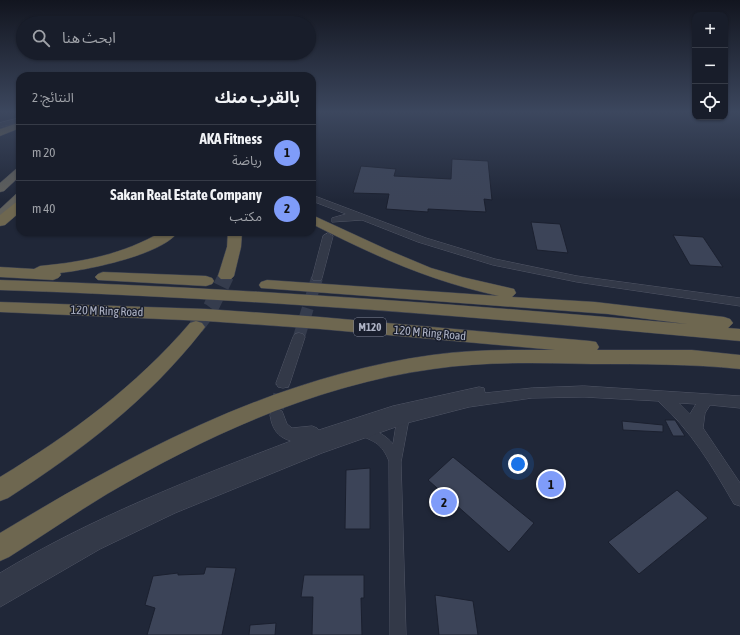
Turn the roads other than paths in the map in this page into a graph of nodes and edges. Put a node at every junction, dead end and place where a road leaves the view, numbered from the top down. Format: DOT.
graph roads {
  1 [pos="16,174"];
  2 [pos="0,188"];
  3 [pos="16,200"];
  4 [pos="316,200"];
  5 [pos="326,204"];
  6 [pos="16,209"];
  7 [pos="0,215"];
  8 [pos="316,221"];
  9 [pos="0,222"];
  10 [pos="164,236"];
  11 [pos="234,236"];
  12 [pos="328,236"];
  13 [pos="0,272"];
  14 [pos="226,276"];
  15 [pos="317,278"];
  16 [pos="0,285"];
  17 [pos="724,300"];
  18 [pos="740,302"];
  19 [pos="0,307"];
  20 [pos="606,309"];
  21 [pos="740,325"];
  22 [pos="196,328"];
  23 [pos="740,335"];
  24 [pos="299,337"];
  25 [pos="704,358"];
  26 [pos="740,362"];
  27 [pos="283,383"];
  28 [pos="740,395"];
  29 [pos="663,396"];
  30 [pos="706,399"];
  31 [pos="740,402"];
  32 [pos="277,415"];
  33 [pos="403,418"];
  34 [pos="695,428"];
  35 [pos="361,431"];
  36 [pos="328,432"];
  37 [pos="395,462"];
  38 [pos="0,490"];
  39 [pos="740,498"];
  40 [pos="0,548"];
  41 [pos="0,584"];
  42 [pos="0,597"];
  43 [pos="398,635"];
  1 -- 2 [label="highway"];
  3 -- 7 [label="highway"];
  4 -- 5 [label="street"];
  5 -- 17 [label="street"];
  5 -- 17 [label="street"];
  6 -- 9 [label="highway"];
  8 -- 20 [label="highway"];
  10 -- 13 [label="highway"];
  11 -- 14 [label="highway"];
  12 -- 15 [label="street"];
  13 -- 20 [label="highway"];
  16 -- 23 [label="highway, 120 M Ring Road / M120"];
  17 -- 18 [label="street"];
  19 -- 25 [label="highway, 120 M Ring Road / M120"];
  20 -- 21 [label="highway"];
  22 -- 38 [label="highway"];
  24 -- 27 [label="street"];
  25 -- 26 [label="highway, 120 M Ring Road / M120"];
  25 -- 40 [label="highway"];
  28 -- 36 [label="street"];
  29 -- 30 [label="street"];
  29 -- 33 [label="street"];
  29 -- 34 [label="street"];
  30 -- 31 [label="street"];
  30 -- 34 [label="street"];
  32 -- 36 [label="street"];
  33 -- 35 [label="street"];
  33 -- 37 [label="street"];
  34 -- 39 [label="street"];
  35 -- 37 [label="street"];
  35 -- 42 [label="street"];
  36 -- 41 [label="street"];
  37 -- 43 [label="street"];
}
